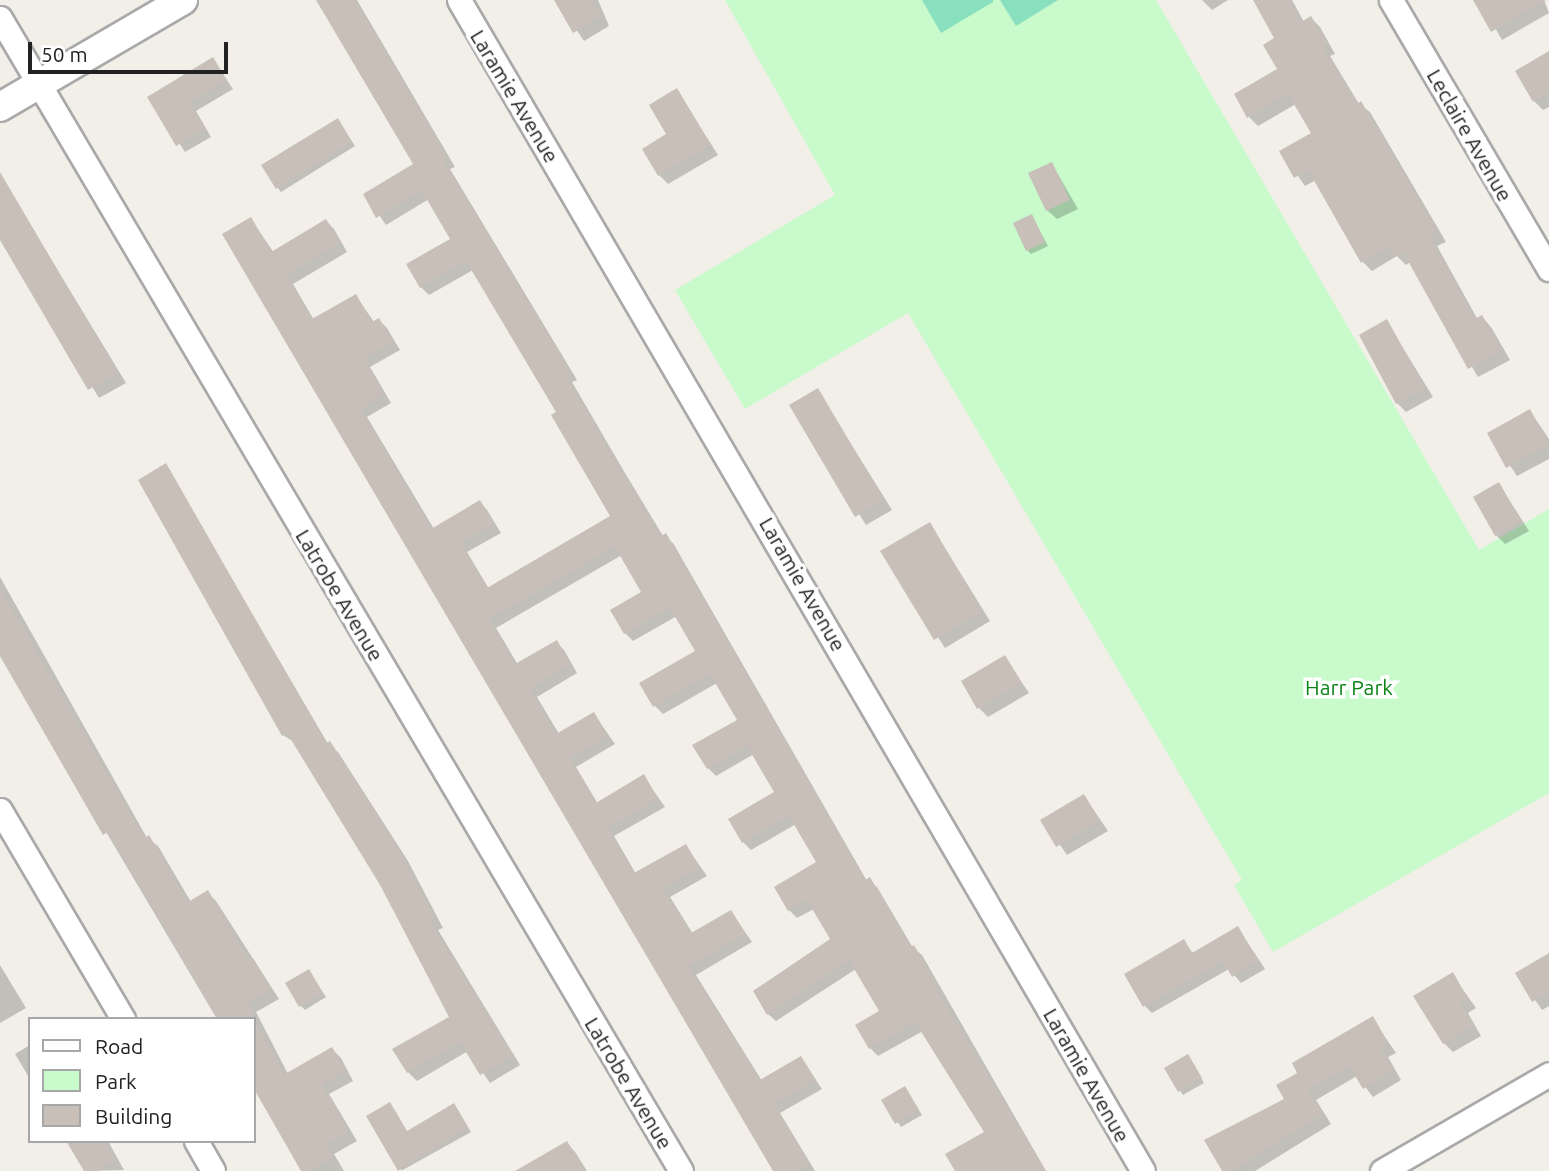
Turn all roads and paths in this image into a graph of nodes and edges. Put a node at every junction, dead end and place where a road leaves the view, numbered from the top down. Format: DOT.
graph roads {
  1 [pos="183,0"];
  2 [pos="459,0"];
  3 [pos="1391,0"];
  4 [pos="0,18"];
  5 [pos="39,84"];
  6 [pos="0,107"];
  7 [pos="1549,269"];
  8 [pos="0,810"];
  9 [pos="122,1017"];
  10 [pos="1549,1074"];
  11 [pos="196,1143"];
  12 [pos="213,1171"];
  13 [pos="681,1171"];
  14 [pos="1143,1171"];
  15 [pos="1382,1171"];
  1 -- 5 [label="street"];
  2 -- 14 [label="street, Laramie Avenue"];
  3 -- 7 [label="street, Leclaire Avenue"];
  4 -- 5 [label="street, Latrobe Avenue"];
  5 -- 6 [label="street"];
  5 -- 13 [label="street, Latrobe Avenue"];
  8 -- 9 [label="street"];
  10 -- 15 [label="street"];
  11 -- 12 [label="street"];
}
